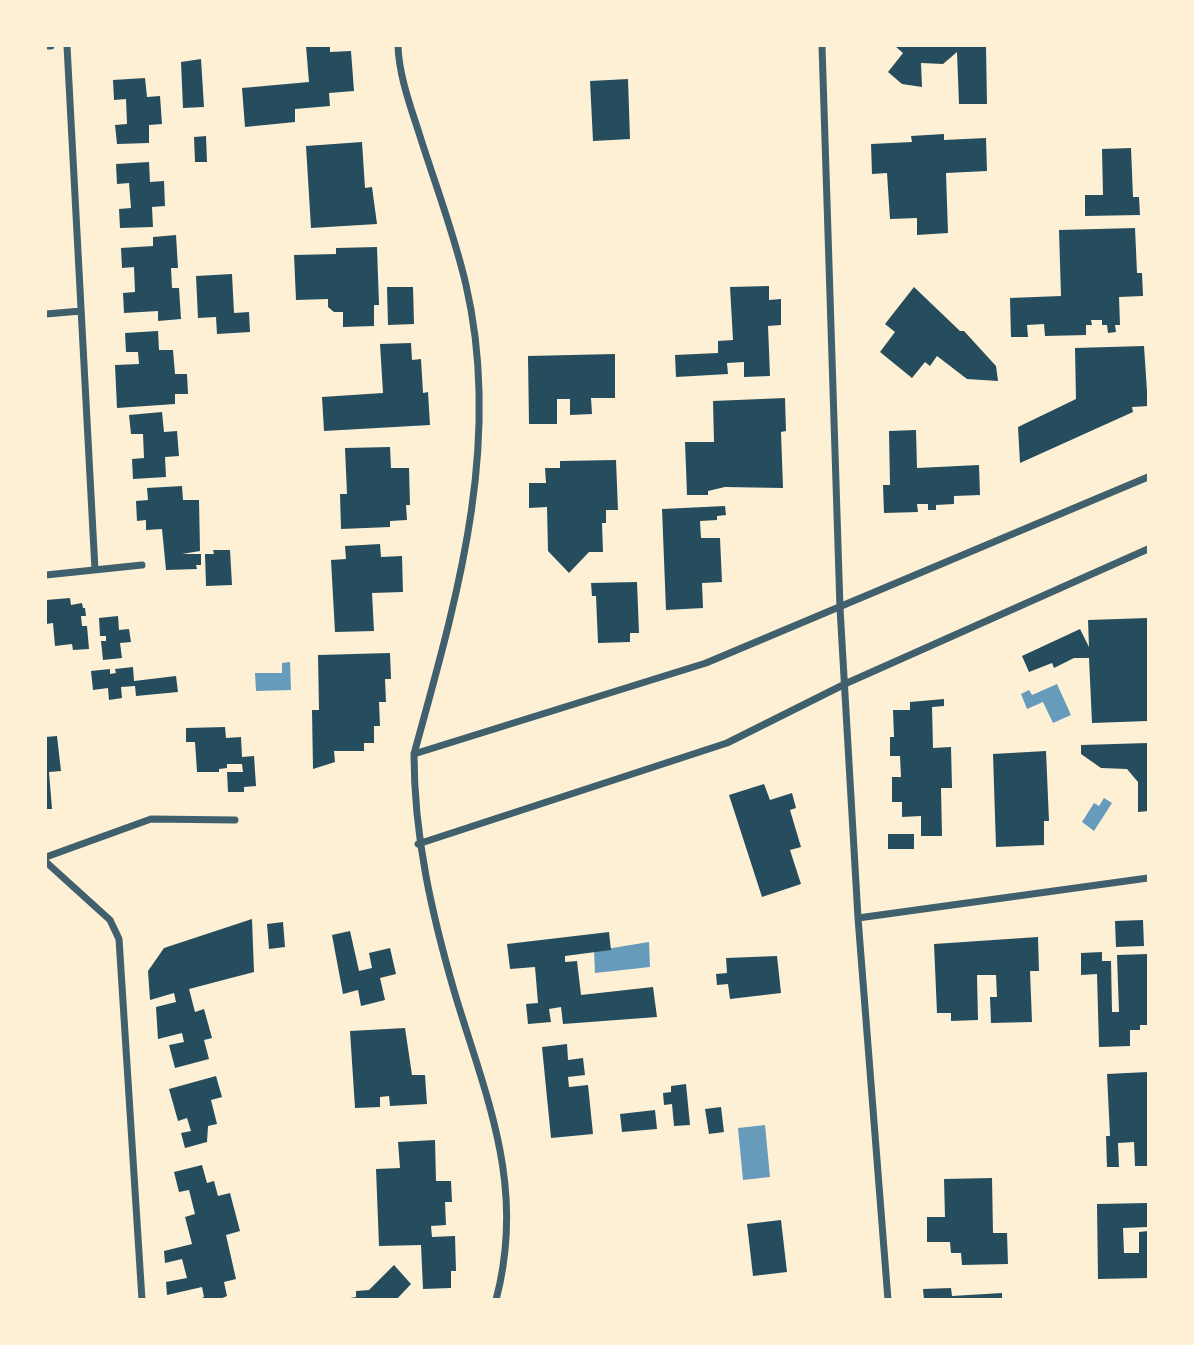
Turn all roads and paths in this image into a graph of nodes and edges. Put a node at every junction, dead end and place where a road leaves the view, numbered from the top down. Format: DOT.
graph roads {
  1 [pos="46,46"];
  2 [pos="51,46"];
  3 [pos="67,46"];
  4 [pos="398,46"];
  5 [pos="822,46"];
  6 [pos="81,311"];
  7 [pos="46,314"];
  8 [pos="1149,477"];
  9 [pos="1149,548"];
  10 [pos="142,565"];
  11 [pos="96,570"];
  12 [pos="46,575"];
  13 [pos="840,608"];
  14 [pos="847,683"];
  15 [pos="414,754"];
  16 [pos="234,820"];
  17 [pos="418,844"];
  18 [pos="46,860"];
  19 [pos="1149,878"];
  20 [pos="858,918"];
  21 [pos="142,1300"];
  22 [pos="496,1300"];
  23 [pos="888,1300"];
  1 -- 2 [label="street"];
  3 -- 6 [label="street"];
  4 -- 15 [label="street"];
  5 -- 13 [label="street"];
  6 -- 7 [label="street"];
  6 -- 11 [label="street"];
  8 -- 13 [label="street"];
  9 -- 14 [label="street"];
  10 -- 11 [label="street"];
  11 -- 12 [label="street"];
  13 -- 14 [label="street"];
  13 -- 15 [label="street"];
  14 -- 17 [label="street"];
  14 -- 20 [label="street"];
  15 -- 17 [label="street"];
  16 -- 18 [label="street"];
  17 -- 22 [label="street"];
  18 -- 21 [label="street"];
  19 -- 20 [label="street"];
  20 -- 23 [label="street"];
}
